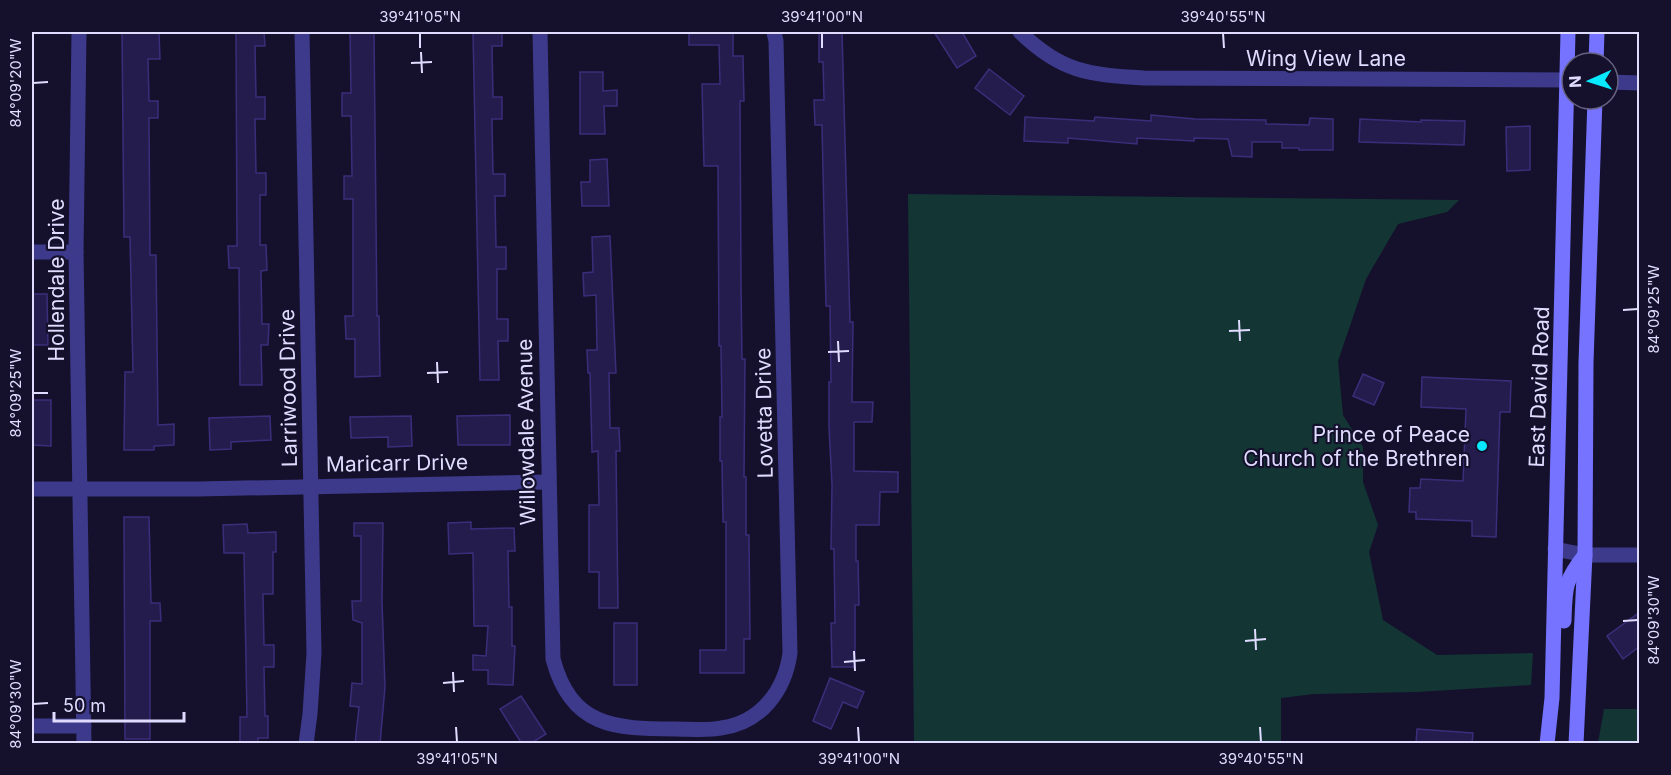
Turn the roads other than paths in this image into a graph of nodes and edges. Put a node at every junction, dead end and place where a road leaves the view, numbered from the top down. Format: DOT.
graph roads {
  1 [pos="79,32"];
  2 [pos="302,32"];
  3 [pos="540,32"];
  4 [pos="774,32"];
  5 [pos="1020,32"];
  6 [pos="1568,32"];
  7 [pos="1597,32"];
  8 [pos="1569,51"];
  9 [pos="1596,51"];
  10 [pos="1560,80"];
  11 [pos="1620,82"];
  12 [pos="1640,83"];
  13 [pos="1569,111"];
  14 [pos="1595,111"];
  15 [pos="32,252"];
  16 [pos="76,252"];
  17 [pos="548,482"];
  18 [pos="311,486"];
  19 [pos="32,489"];
  20 [pos="79,490"];
  21 [pos="1555,549"];
  22 [pos="1585,555"];
  23 [pos="1640,555"];
  24 [pos="1553,672"];
  25 [pos="32,726"];
  26 [pos="84,726"];
  27 [pos="691,729"];
  28 [pos="84,744"];
  29 [pos="306,744"];
  30 [pos="1547,744"];
  31 [pos="1576,744"];
  1 -- 16 [label="street, Hollendale Drive"];
  2 -- 18 [label="street, Larriwood Drive"];
  3 -- 17 [label="street, Willowdale Avenue"];
  4 -- 27 [label="street, Lovetta Drive"];
  5 -- 10 [label="street, Wing View Lane"];
  6 -- 8 [label="street, East David Road"];
  7 -- 9 [label="street"];
  11 -- 12 [label="street"];
  13 -- 21 [label="street, East David Road"];
  14 -- 22 [label="street"];
  15 -- 16 [label="street"];
  16 -- 20 [label="street, Hollendale Drive"];
  17 -- 18 [label="street, Maricarr Drive"];
  17 -- 27 [label="street, Willowdale Avenue"];
  18 -- 20 [label="street, Maricarr Drive"];
  18 -- 29 [label="street, Larriwood Drive"];
  19 -- 20 [label="street, Maricarr Drive"];
  20 -- 26 [label="street, Hollendale Drive"];
  21 -- 22 [label="street"];
  21 -- 24 [label="street, East David Road"];
  22 -- 23 [label="street"];
  22 -- 24 [label="street"];
  22 -- 31 [label="street"];
  24 -- 30 [label="street, East David Road"];
  25 -- 26 [label="street"];
  26 -- 28 [label="street, Hollendale Drive"];
}
